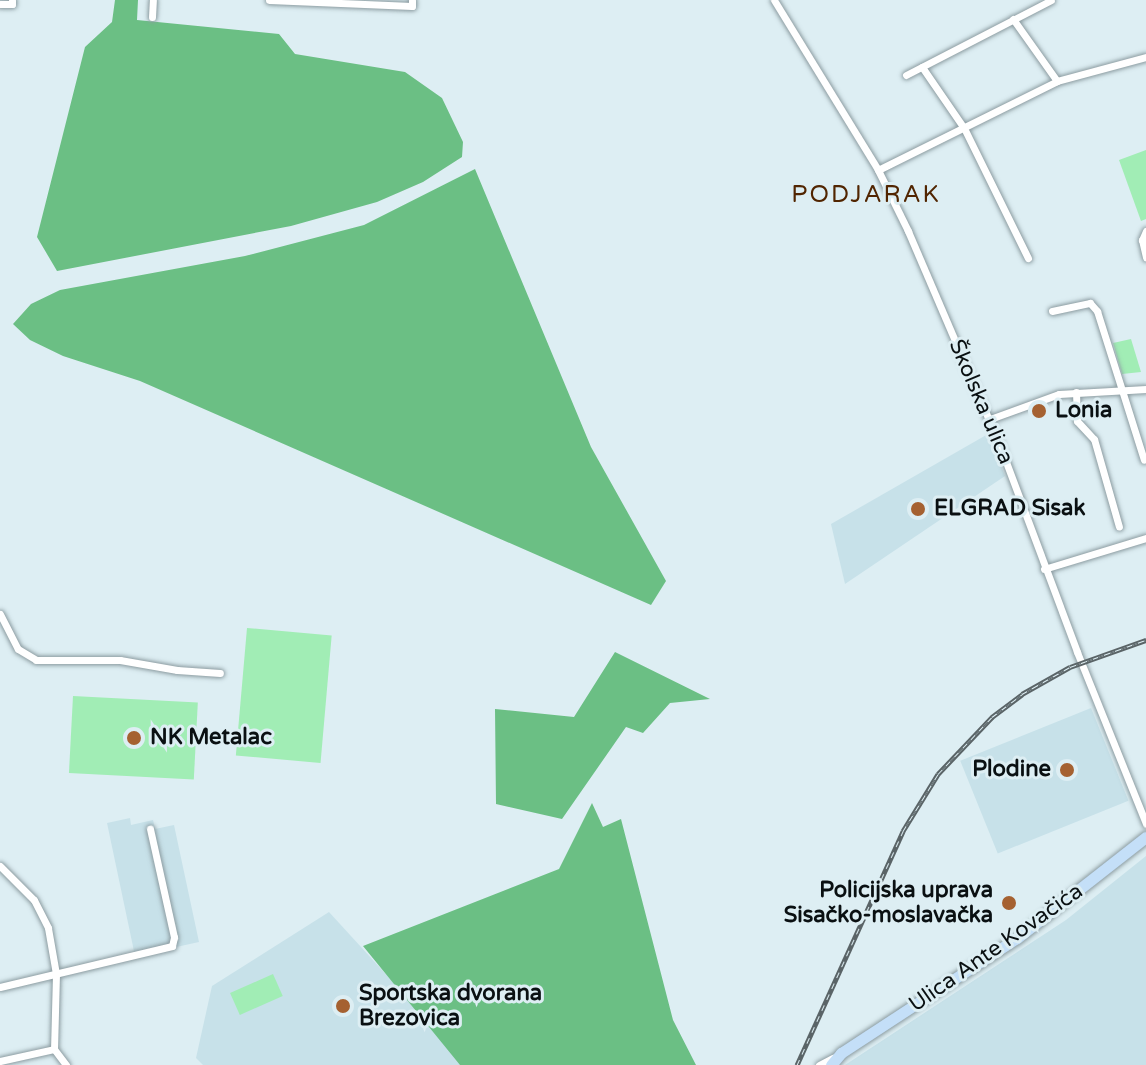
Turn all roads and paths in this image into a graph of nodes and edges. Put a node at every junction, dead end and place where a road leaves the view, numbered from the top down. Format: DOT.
graph roads {
  1 [pos="12,0"];
  2 [pos="153,0"];
  3 [pos="269,0"];
  4 [pos="774,0"];
  5 [pos="1051,0"];
  6 [pos="412,3"];
  7 [pos="0,4"];
  8 [pos="152,17"];
  9 [pos="1013,19"];
  10 [pos="1146,57"];
  11 [pos="922,67"];
  12 [pos="906,75"];
  13 [pos="1057,81"];
  14 [pos="964,128"];
  15 [pos="878,170"];
  16 [pos="1146,231"];
  17 [pos="1028,258"];
  18 [pos="1146,258"];
  19 [pos="1052,311"];
  20 [pos="1122,389"];
  21 [pos="1146,389"];
  22 [pos="1076,392"];
  23 [pos="990,419"];
  24 [pos="1144,460"];
  25 [pos="1119,527"];
  26 [pos="1146,538"];
  27 [pos="1044,569"];
  28 [pos="0,614"];
  29 [pos="220,673"];
  30 [pos="1146,824"];
  31 [pos="150,829"];
  32 [pos="1146,837"];
  33 [pos="0,866"];
  34 [pos="56,974"];
  35 [pos="0,987"];
  36 [pos="54,1049"];
  37 [pos="841,1053"];
  38 [pos="0,1061"];
  39 [pos="66,1065"];
  40 [pos="819,1065"];
  41 [pos="831,1065"];
  1 -- 7 [label="street"];
  2 -- 8 [label="street"];
  3 -- 6 [label="street"];
  4 -- 15 [label="street, Školska ulica"];
  5 -- 9 [label="street"];
  9 -- 11 [label="street"];
  9 -- 13 [label="street"];
  10 -- 13 [label="street"];
  11 -- 12 [label="street"];
  11 -- 14 [label="street"];
  13 -- 14 [label="street"];
  14 -- 15 [label="street"];
  14 -- 17 [label="street"];
  15 -- 23 [label="street, Školska ulica"];
  16 -- 18 [label="street"];
  19 -- 20 [label="street"];
  20 -- 21 [label="street"];
  20 -- 22 [label="street"];
  20 -- 24 [label="street"];
  22 -- 23 [label="street"];
  22 -- 25 [label="street"];
  23 -- 27 [label="street, Školska ulica"];
  26 -- 27 [label="street"];
  27 -- 30 [label="street, Školska ulica"];
  28 -- 29 [label="street"];
  31 -- 34 [label="street"];
  32 -- 37 [label="main road, Ulica Ante Kovačića"];
  33 -- 34 [label="street"];
  34 -- 35 [label="street"];
  34 -- 36 [label="street"];
  36 -- 38 [label="street"];
  36 -- 39 [label="street"];
  37 -- 40 [label="street"];
  37 -- 41 [label="main road, Ulica Ante Kovačića"];
}
